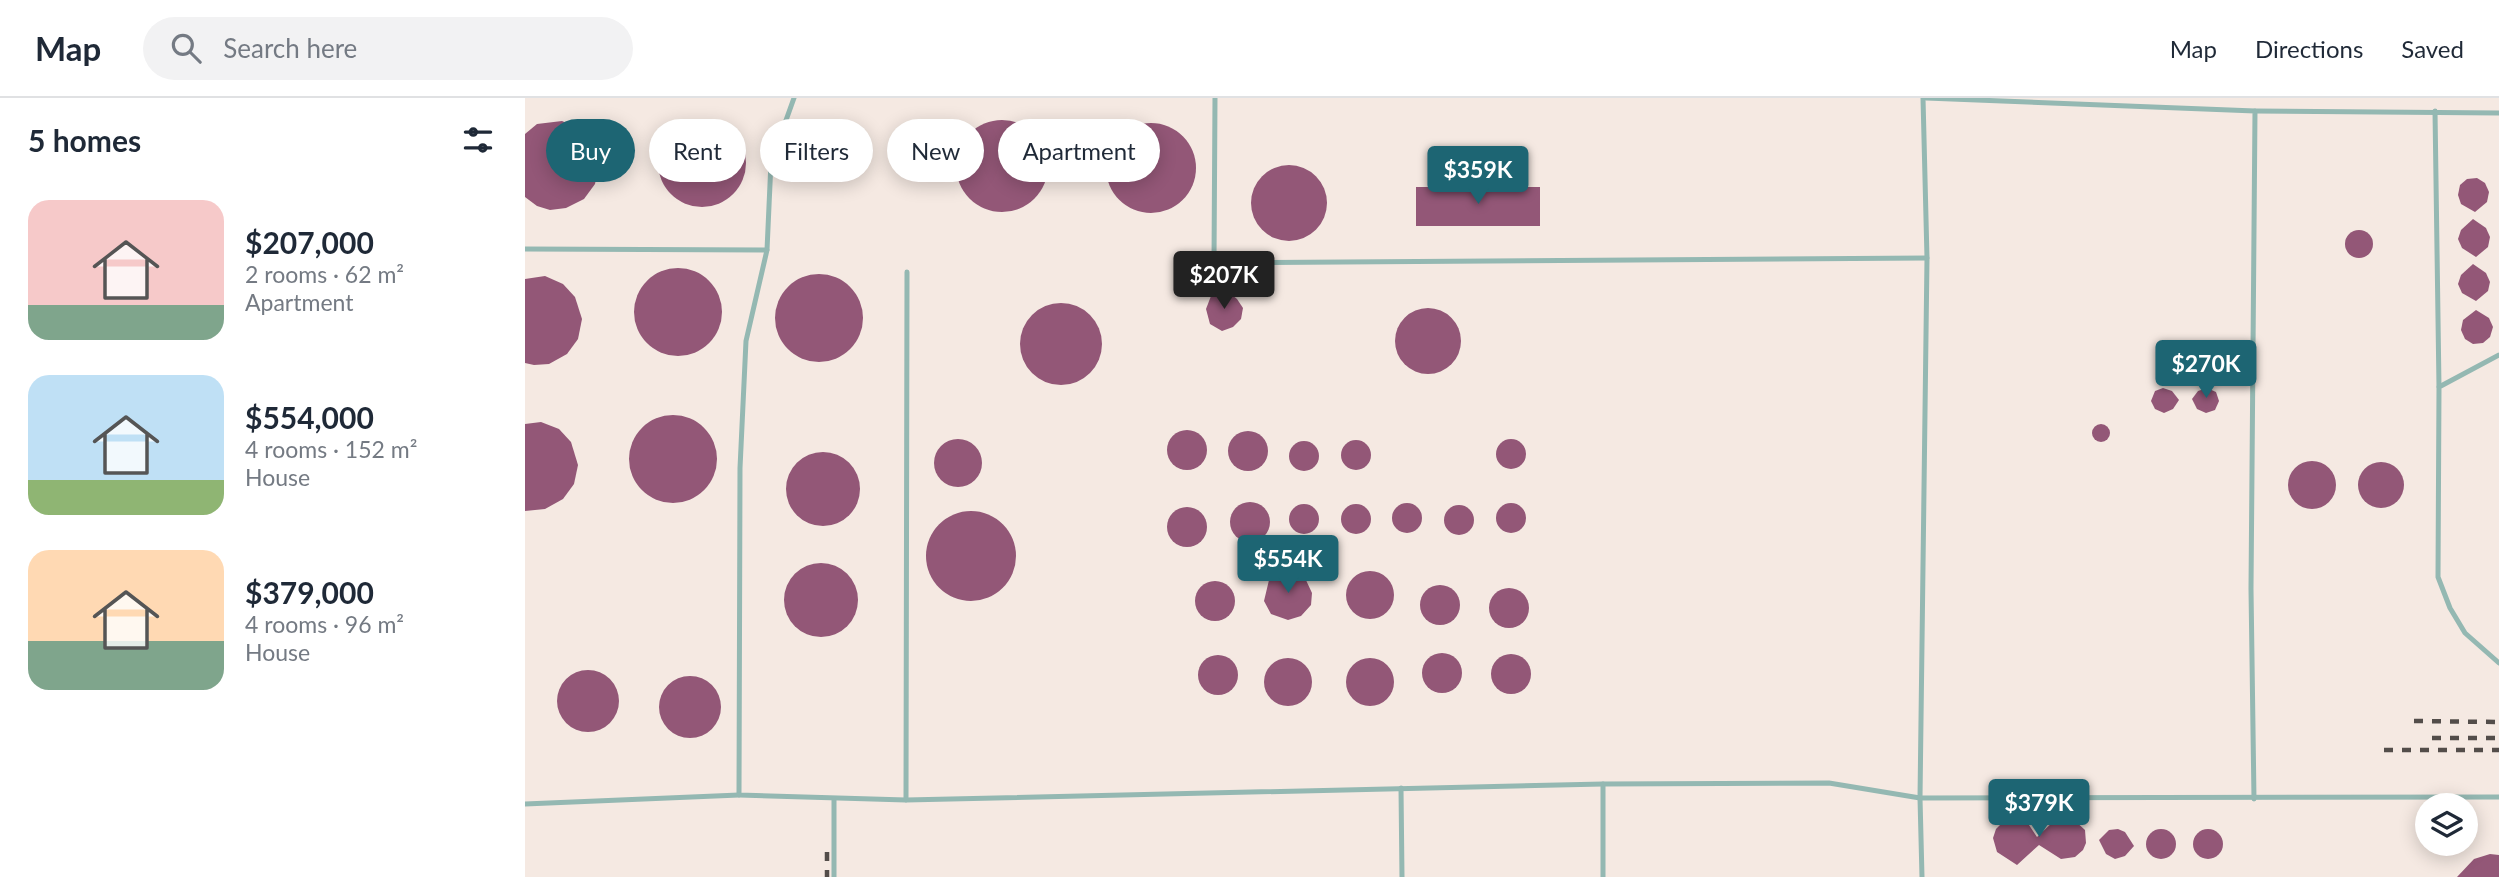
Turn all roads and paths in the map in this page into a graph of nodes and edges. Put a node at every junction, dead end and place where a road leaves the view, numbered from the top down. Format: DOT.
graph roads {
  1 [pos="794,98"];
  2 [pos="1215,98"];
  3 [pos="1924,98"];
  4 [pos="2255,111"];
  5 [pos="2435,111"];
  6 [pos="2499,113"];
  7 [pos="525,249"];
  8 [pos="767,250"];
  9 [pos="1927,258"];
  10 [pos="907,272"];
  11 [pos="2499,355"];
  12 [pos="2439,387"];
  13 [pos="2499,663"];
  14 [pos="1603,784"];
  15 [pos="1401,788"];
  16 [pos="739,795"];
  17 [pos="2499,797"];
  18 [pos="1920,798"];
  19 [pos="834,799"];
  20 [pos="2254,799"];
  21 [pos="906,800"];
  22 [pos="525,804"];
  23 [pos="834,877"];
  24 [pos="1402,877"];
  25 [pos="1604,877"];
  26 [pos="1922,877"];
  1 -- 8 [label="lane"];
  2 -- 9 [label="lane"];
  3 -- 4 [label="lane"];
  3 -- 9 [label="lane"];
  4 -- 5 [label="lane"];
  4 -- 20 [label="lane"];
  5 -- 6 [label="lane"];
  5 -- 12 [label="lane"];
  7 -- 8 [label="lane"];
  8 -- 16 [label="lane"];
  9 -- 18 [label="lane"];
  10 -- 21 [label="lane"];
  11 -- 12 [label="lane"];
  12 -- 13 [label="lane"];
  14 -- 15 [label="lane"];
  14 -- 18 [label="lane"];
  14 -- 25 [label="lane"];
  15 -- 21 [label="lane"];
  15 -- 24 [label="lane"];
  16 -- 19 [label="lane"];
  16 -- 22 [label="lane"];
  17 -- 20 [label="lane"];
  18 -- 20 [label="lane"];
  18 -- 26 [label="lane"];
  19 -- 21 [label="lane"];
  19 -- 23 [label="lane"];
}
